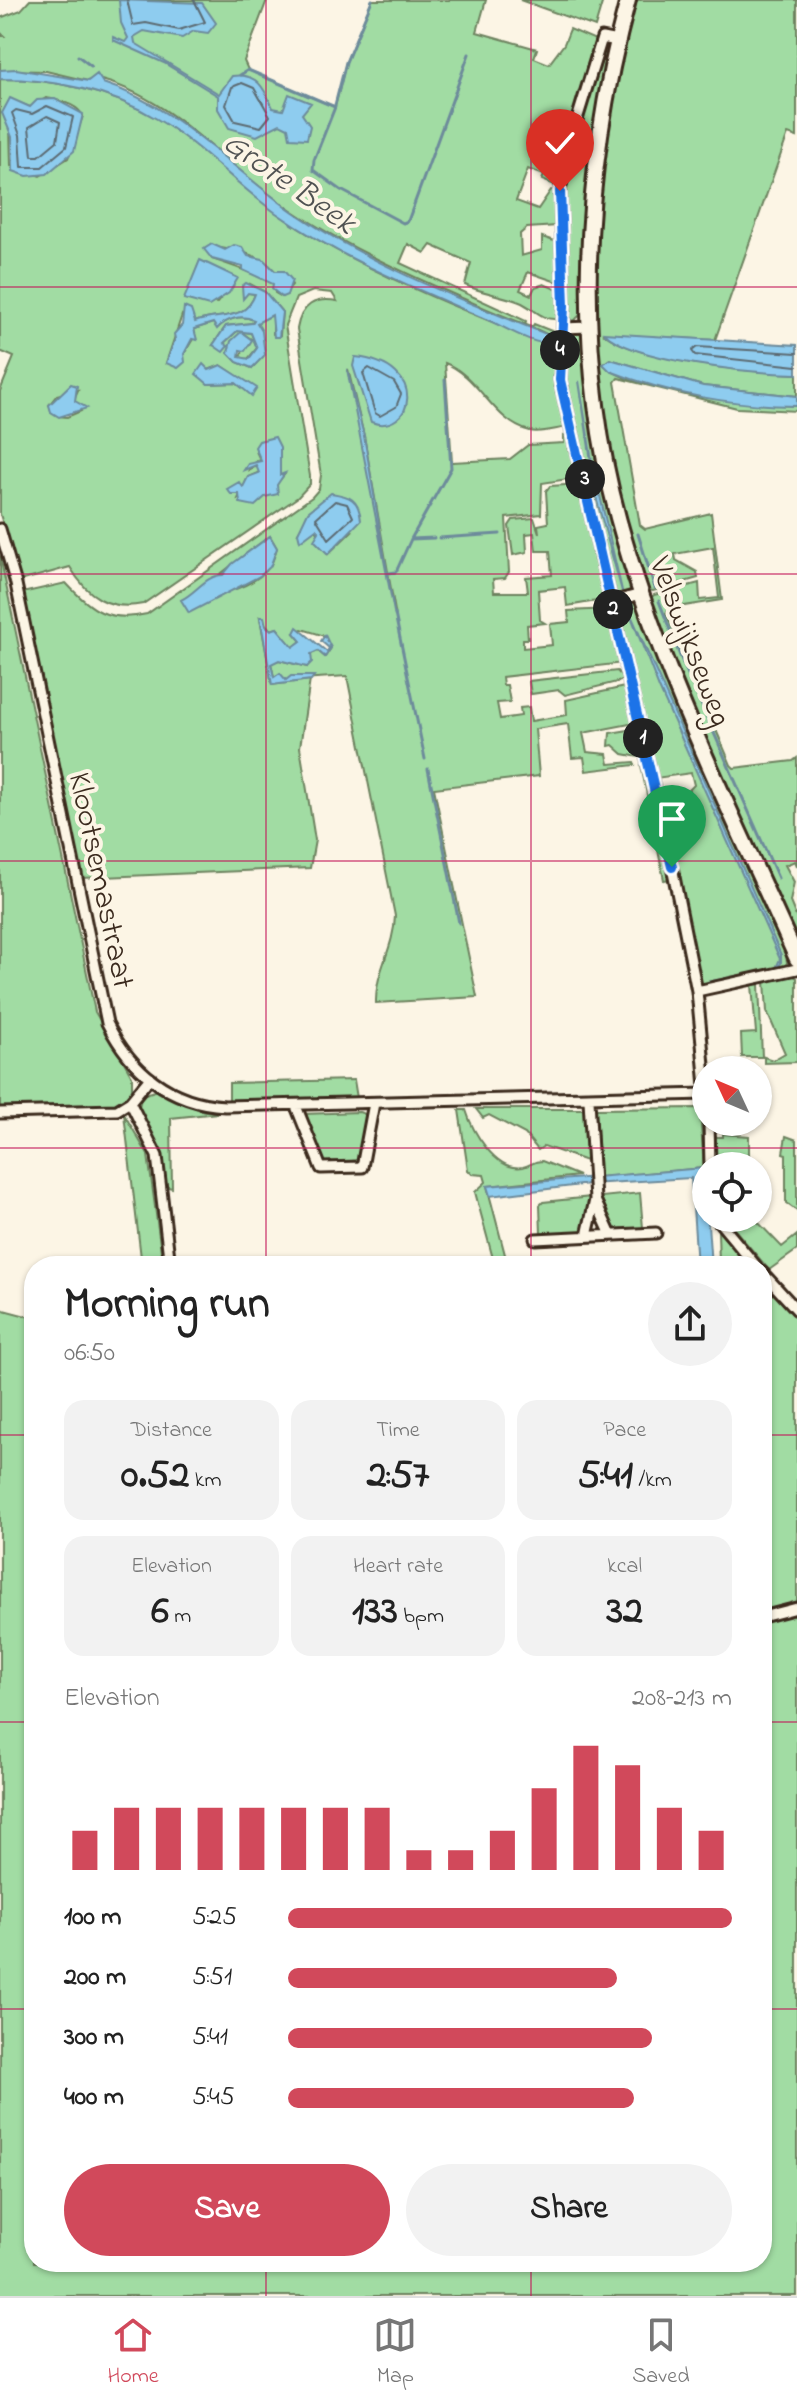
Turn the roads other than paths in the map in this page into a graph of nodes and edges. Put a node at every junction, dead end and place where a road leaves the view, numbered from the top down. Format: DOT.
graph roads {
  1 [pos="628,0"];
  2 [pos="617,41"];
  3 [pos="589,327"];
  4 [pos="563,328"];
  5 [pos="0,529"];
  6 [pos="641,594"];
  7 [pos="612,602"];
  8 [pos="797,959"];
  9 [pos="797,969"];
  10 [pos="697,991"];
  11 [pos="703,1056"];
  12 [pos="149,1079"];
  13 [pos="692,1095"];
  14 [pos="589,1100"];
  15 [pos="130,1102"];
  16 [pos="374,1103"];
  17 [pos="296,1106"];
  18 [pos="0,1113"];
  19 [pos="595,1200"];
  20 [pos="728,1232"];
  21 [pos="656,1233"];
  22 [pos="611,1235"];
  23 [pos="587,1236"];
  24 [pos="535,1239"];
  25 [pos="169,1256"];
  26 [pos="748,1256"];
  27 [pos="772,1283"];
  28 [pos="797,1310"];
  29 [pos="797,1608"];
  30 [pos="772,1614"];
  1 -- 2 [label="main road, Velswijkseweg"];
  2 -- 3 [label="main road, Velswijkseweg"];
  2 -- 4 [label="street"];
  3 -- 4 [label="street"];
  3 -- 6 [label="main road, Velswijkseweg"];
  4 -- 7 [label="street"];
  5 -- 12 [label="street, Klootsemastraat"];
  6 -- 7 [label="street"];
  6 -- 8 [label="main road, Velswijkseweg"];
  7 -- 10 [label="street"];
  9 -- 10 [label="street"];
  10 -- 11 [label="street"];
  12 -- 15 [label="street"];
  12 -- 17 [label="street, Klootsemastraat"];
  13 -- 14 [label="street, Klootsemastraat"];
  14 -- 16 [label="street, Klootsemastraat"];
  14 -- 19 [label="street"];
  15 -- 18 [label="street"];
  15 -- 25 [label="street"];
  16 -- 17 [label="street, Klootsemastraat"];
  16 -- 17 [label="street"];
  19 -- 22 [label="street"];
  19 -- 23 [label="street"];
  20 -- 26 [label="street"];
  21 -- 22 [label="street"];
  22 -- 23 [label="street"];
  23 -- 24 [label="street"];
  27 -- 28 [label="street"];
  29 -- 30 [label="street"];
}
